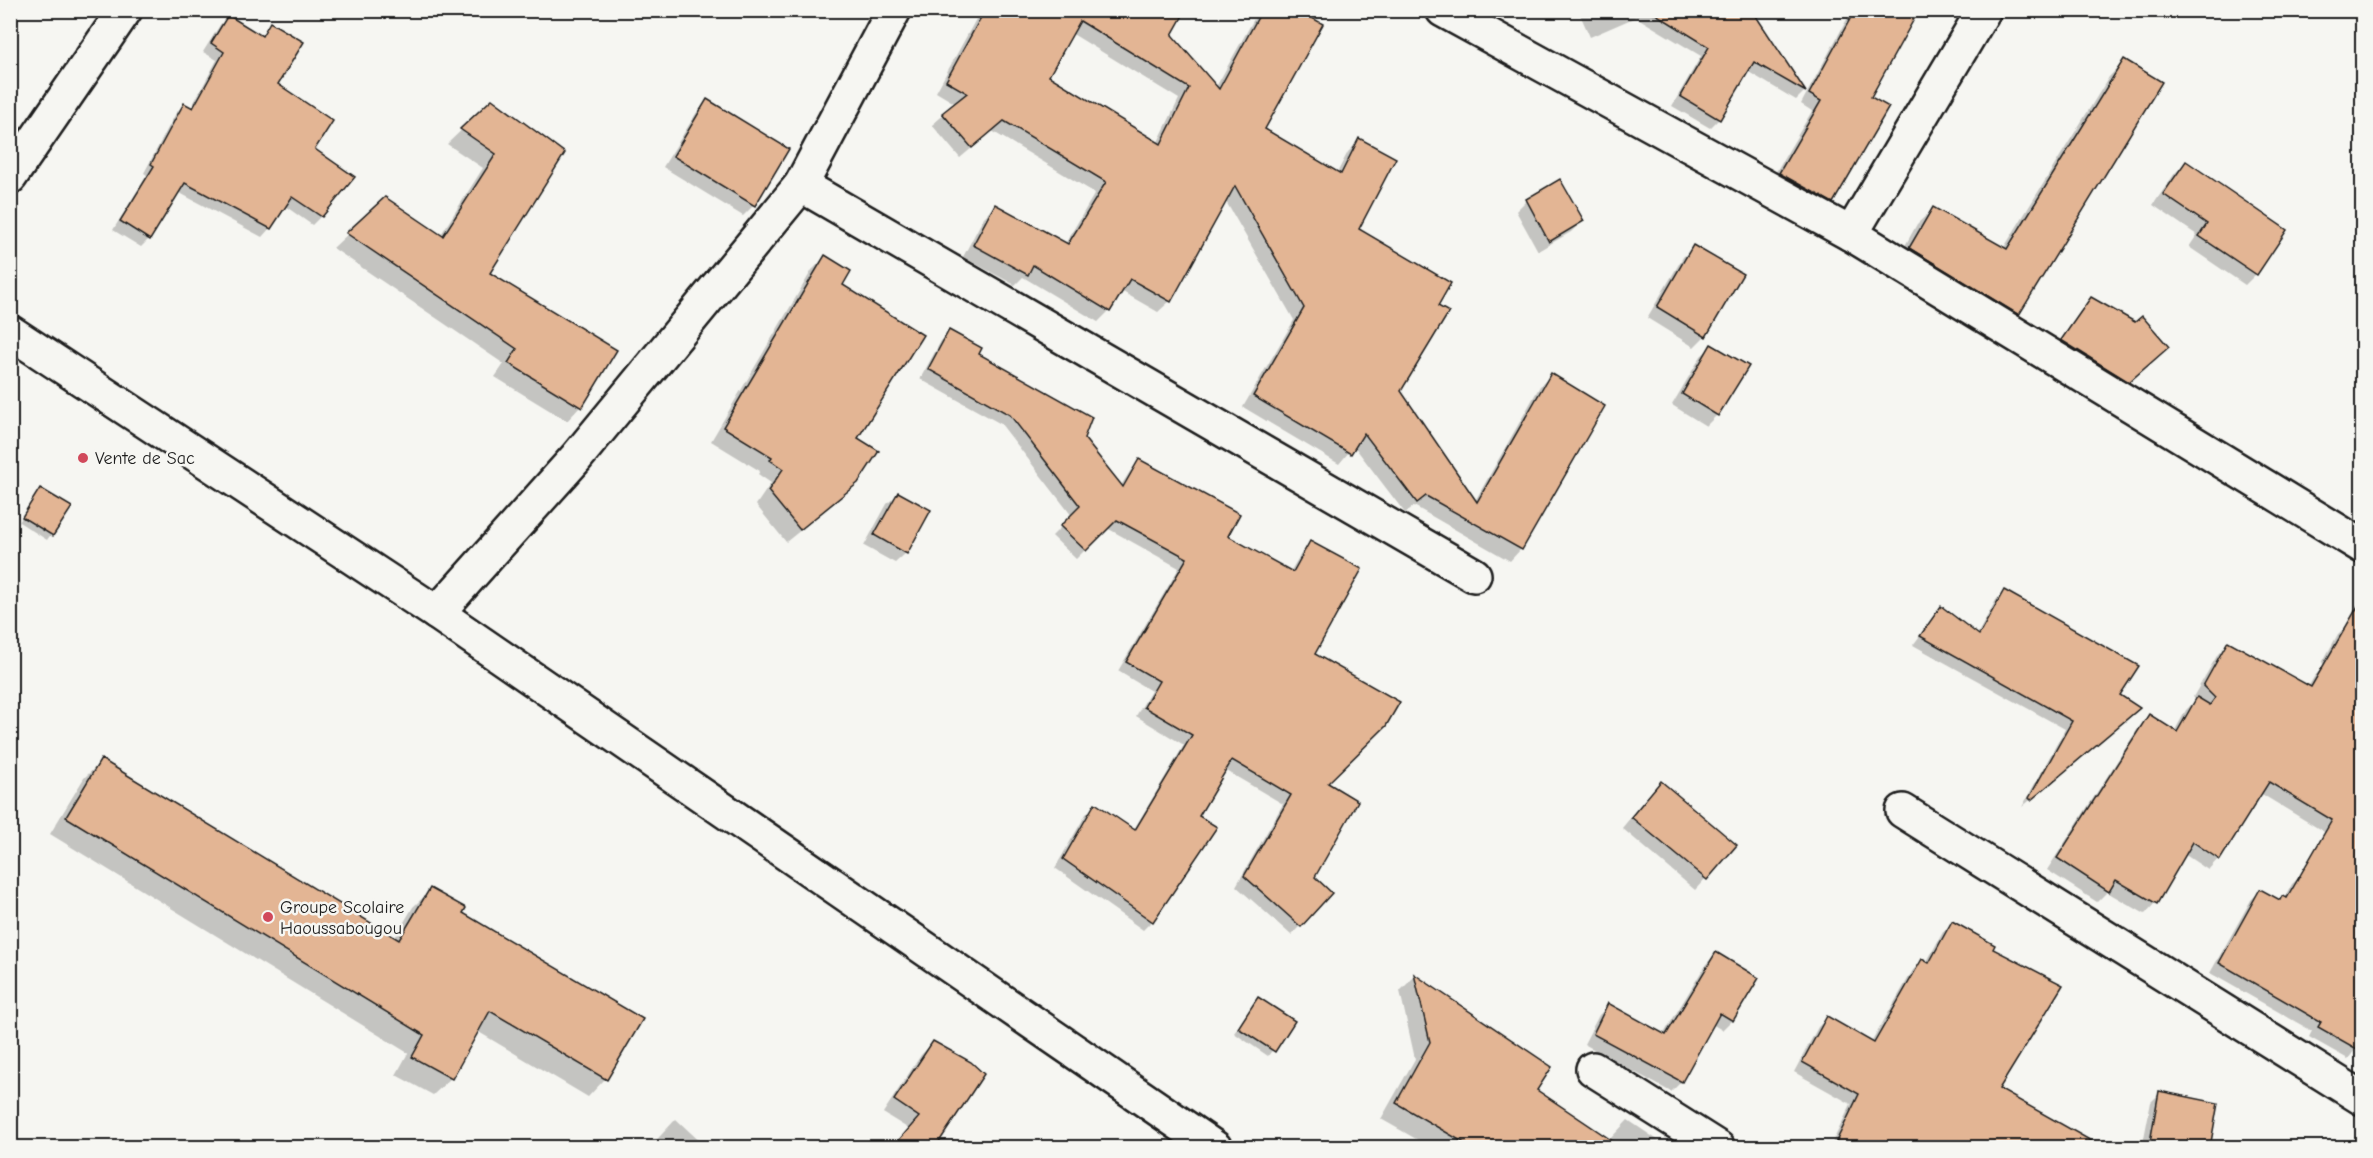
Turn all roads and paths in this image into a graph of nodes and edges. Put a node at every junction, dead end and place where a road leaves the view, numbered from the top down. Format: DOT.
graph roads {
  1 [pos="125,10"];
  2 [pos="894,10"];
  3 [pos="1984,10"];
  4 [pos="1450,12"];
  5 [pos="10,177"];
  6 [pos="801,185"];
  7 [pos="1851,234"];
  8 [pos="10,332"];
  9 [pos="2362,546"];
  10 [pos="1474,575"];
  11 [pos="437,613"];
  12 [pos="1903,811"];
  13 [pos="1593,1068"];
  14 [pos="2362,1098"];
  15 [pos="1206,1145"];
  16 [pos="1718,1148"];
  1 -- 5 [label="street"];
  2 -- 6 [label="street"];
  3 -- 7 [label="street"];
  4 -- 7 [label="street"];
  6 -- 10 [label="street"];
  6 -- 11 [label="street"];
  7 -- 9 [label="street"];
  8 -- 11 [label="street"];
  11 -- 15 [label="street"];
  12 -- 14 [label="street"];
  13 -- 16 [label="street"];
}
